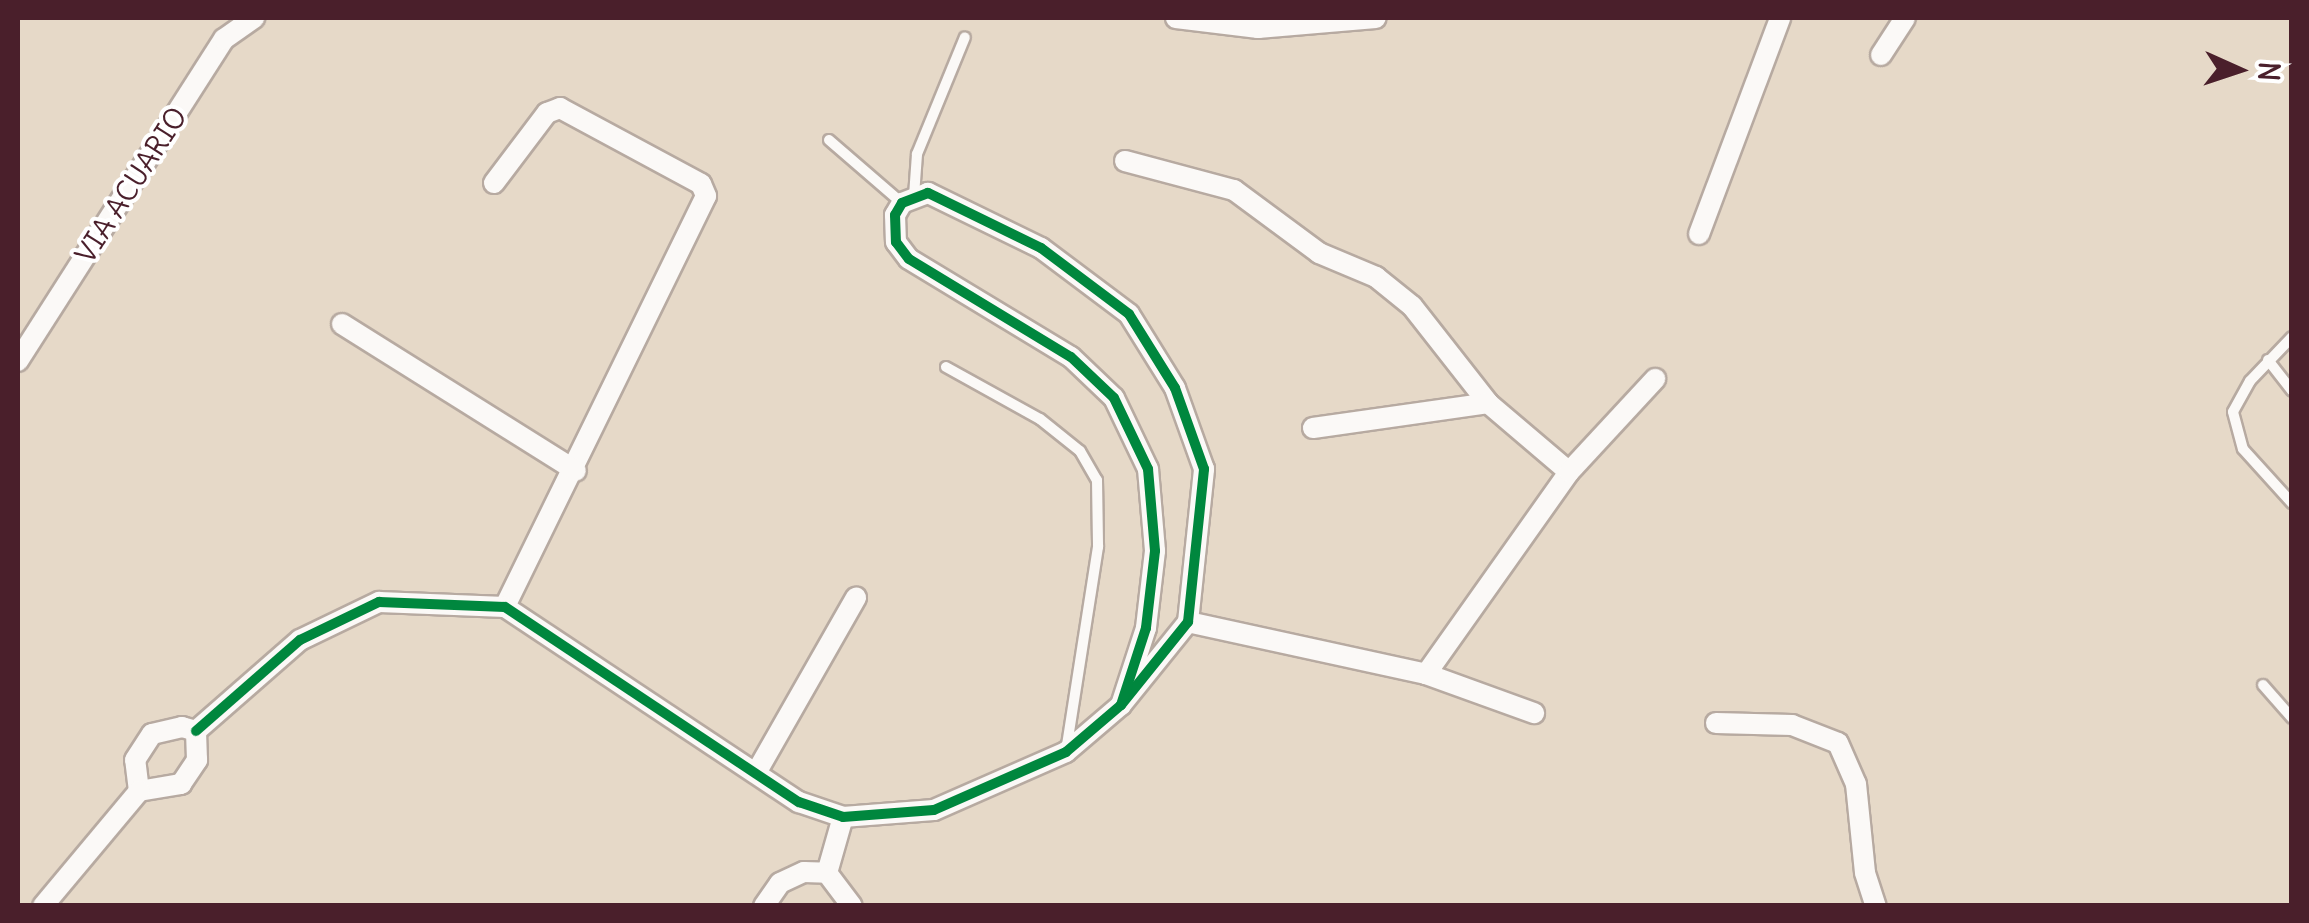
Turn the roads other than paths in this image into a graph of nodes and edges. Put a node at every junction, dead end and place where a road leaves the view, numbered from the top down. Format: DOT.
graph roads {
  1 [pos="254,18"];
  2 [pos="1176,18"];
  3 [pos="1376,18"];
  4 [pos="1780,18"];
  5 [pos="1905,18"];
  6 [pos="965,36"];
  7 [pos="1882,55"];
  8 [pos="829,140"];
  9 [pos="1125,162"];
  10 [pos="494,182"];
  11 [pos="908,199"];
  12 [pos="1698,234"];
  13 [pos="342,324"];
  14 [pos="2292,337"];
  15 [pos="2268,360"];
  16 [pos="18,361"];
  17 [pos="946,367"];
  18 [pos="1655,378"];
  19 [pos="2292,391"];
  20 [pos="1488,403"];
  21 [pos="1312,428"];
  22 [pos="576,471"];
  23 [pos="1569,472"];
  24 [pos="2292,503"];
  25 [pos="856,598"];
  26 [pos="505,607"];
  27 [pos="1188,622"];
  28 [pos="1426,674"];
  29 [pos="2263,685"];
  30 [pos="1121,705"];
  31 [pos="1534,712"];
  32 [pos="2292,718"];
  33 [pos="1716,723"];
  34 [pos="196,732"];
  35 [pos="1066,752"];
  36 [pos="756,773"];
  37 [pos="140,791"];
  38 [pos="843,817"];
  39 [pos="828,873"];
  40 [pos="43,906"];
  41 [pos="764,906"];
  42 [pos="852,906"];
  43 [pos="1876,906"];
  1 -- 16 [label="street, VIA ACUARIO"];
  2 -- 3 [label="street"];
  4 -- 12 [label="street"];
  5 -- 7 [label="street"];
  6 -- 11 [label="lane"];
  8 -- 11 [label="lane"];
  9 -- 20 [label="street"];
  10 -- 22 [label="street"];
  11 -- 27 [label="street"];
  11 -- 30 [label="street"];
  13 -- 22 [label="street"];
  14 -- 15 [label="lane"];
  15 -- 19 [label="lane"];
  15 -- 24 [label="lane"];
  17 -- 35 [label="lane"];
  18 -- 23 [label="street"];
  20 -- 21 [label="street"];
  20 -- 23 [label="street"];
  22 -- 26 [label="street"];
  23 -- 28 [label="street"];
  25 -- 36 [label="street"];
  26 -- 34 [label="street"];
  26 -- 36 [label="street"];
  27 -- 28 [label="street"];
  27 -- 30 [label="street"];
  28 -- 31 [label="street"];
  29 -- 32 [label="lane"];
  30 -- 35 [label="street"];
  33 -- 43 [label="street"];
  34 -- 37 [label="street"];
  34 -- 37 [label="street"];
  35 -- 38 [label="street"];
  36 -- 38 [label="street"];
  37 -- 40 [label="street"];
  38 -- 39 [label="street"];
  39 -- 41 [label="street"];
  39 -- 42 [label="street"];
}
